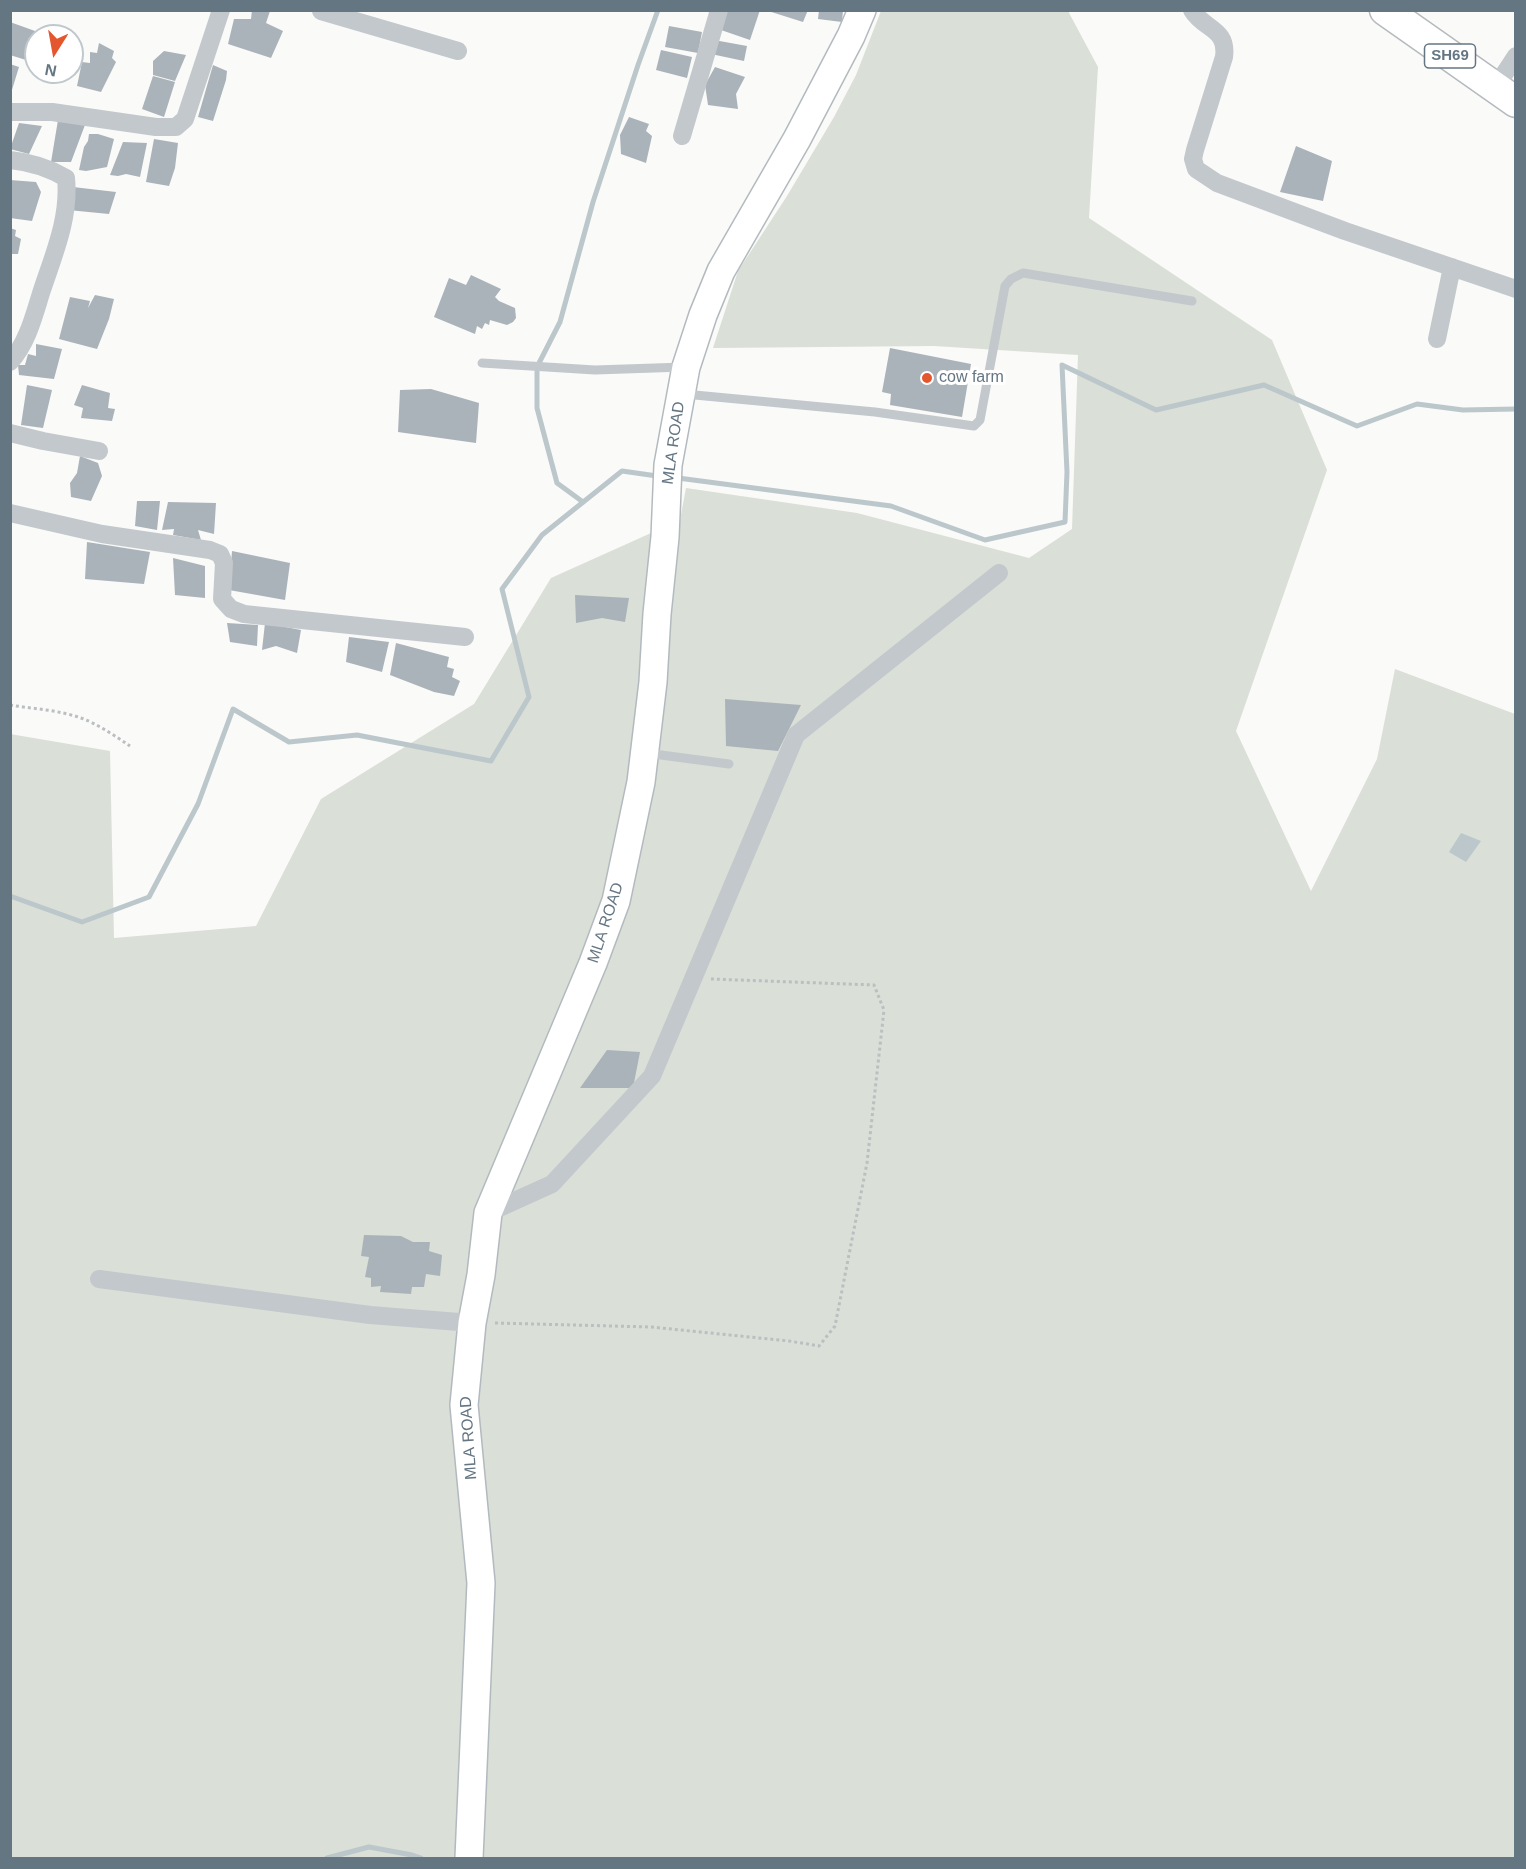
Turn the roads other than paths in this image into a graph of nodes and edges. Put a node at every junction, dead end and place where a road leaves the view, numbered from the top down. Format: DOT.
graph roads {
  1 [pos="221,10"];
  2 [pos="321,10"];
  3 [pos="719,10"];
  4 [pos="862,10"];
  5 [pos="1192,10"];
  6 [pos="1385,10"];
  7 [pos="458,51"];
  8 [pos="1515,56"];
  9 [pos="1505,95"];
  10 [pos="10,112"];
  11 [pos="682,136"];
  12 [pos="10,160"];
  13 [pos="1452,267"];
  14 [pos="1515,289"];
  15 [pos="1192,301"];
  16 [pos="1437,339"];
  17 [pos="10,362"];
  18 [pos="482,363"];
  19 [pos="684,380"];
  20 [pos="10,433"];
  21 [pos="99,451"];
  22 [pos="10,513"];
  23 [pos="999,573"];
  24 [pos="465,637"];
  25 [pos="644,753"];
  26 [pos="729,764"];
  27 [pos="488,1213"];
  28 [pos="99,1279"];
  29 [pos="472,1323"];
  30 [pos="469,1858"];
  1 -- 10 [label="street"];
  2 -- 7 [label="street"];
  3 -- 11 [label="street"];
  4 -- 19 [label="street, MLA ROAD"];
  5 -- 13 [label="street"];
  6 -- 9 [label="main road, SH69"];
  8 -- 9 [label="street"];
  12 -- 17 [label="street"];
  13 -- 14 [label="street"];
  13 -- 16 [label="street"];
  15 -- 19 [label="lane"];
  18 -- 19 [label="lane"];
  19 -- 25 [label="street, MLA ROAD"];
  20 -- 21 [label="street"];
  22 -- 24 [label="street"];
  23 -- 27 [label="street"];
  25 -- 26 [label="lane"];
  25 -- 27 [label="street, MLA ROAD"];
  27 -- 29 [label="street, MLA ROAD"];
  28 -- 29 [label="street"];
  29 -- 30 [label="street, MLA ROAD"];
}
